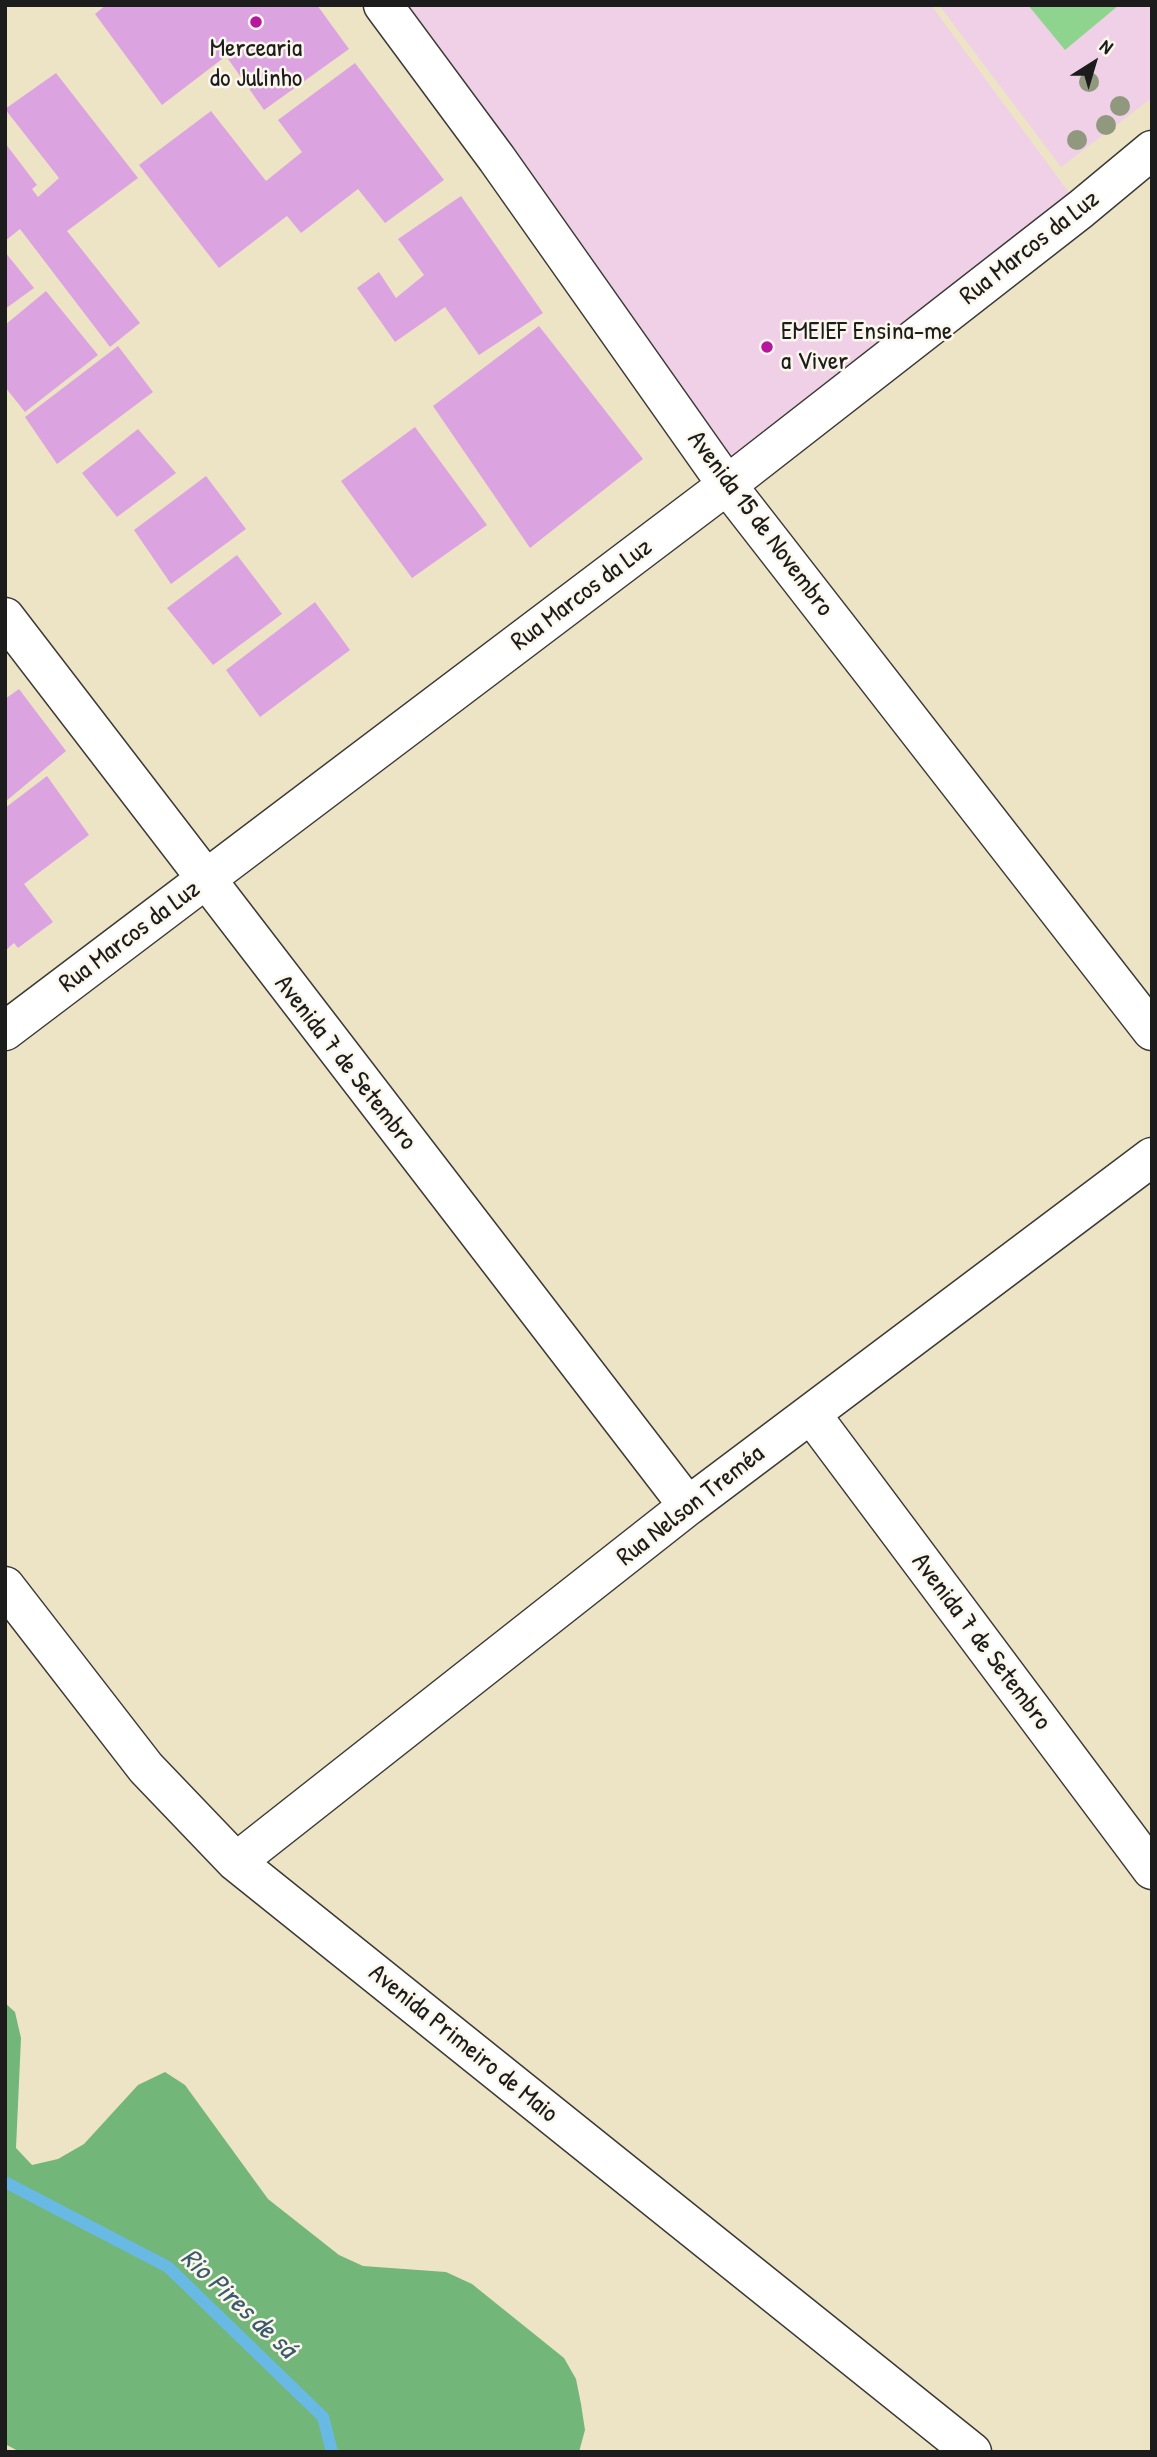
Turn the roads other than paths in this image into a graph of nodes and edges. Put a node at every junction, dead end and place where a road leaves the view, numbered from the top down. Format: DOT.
graph roads {
  1 [pos="383,5"];
  2 [pos="1152,150"];
  3 [pos="727,485"];
  4 [pos="5,617"];
  5 [pos="205,881"];
  6 [pos="5,1031"];
  7 [pos="1152,1031"];
  8 [pos="1152,1157"];
  9 [pos="811,1414"];
  10 [pos="688,1506"];
  11 [pos="5,1587"];
  12 [pos="236,1862"];
  13 [pos="1152,1870"];
  14 [pos="972,2452"];
  1 -- 3 [label="street, Avenida 15 de Novembro"];
  2 -- 3 [label="street, Rua Marcos da Luz"];
  3 -- 5 [label="street, Rua Marcos da Luz"];
  3 -- 7 [label="street, Avenida 15 de Novembro"];
  4 -- 5 [label="street, Avenida 7 de Setembro"];
  5 -- 6 [label="street, Rua Marcos da Luz"];
  5 -- 10 [label="street, Avenida 7 de Setembro"];
  8 -- 9 [label="street, Rua Nelson Treméa"];
  9 -- 10 [label="street, Rua Nelson Treméa"];
  9 -- 13 [label="street, Avenida 7 de Setembro"];
  10 -- 12 [label="street, Rua Nelson Treméa"];
  11 -- 12 [label="street, Avenida Primeiro de Maio"];
  12 -- 14 [label="street, Avenida Primeiro de Maio"];
}
